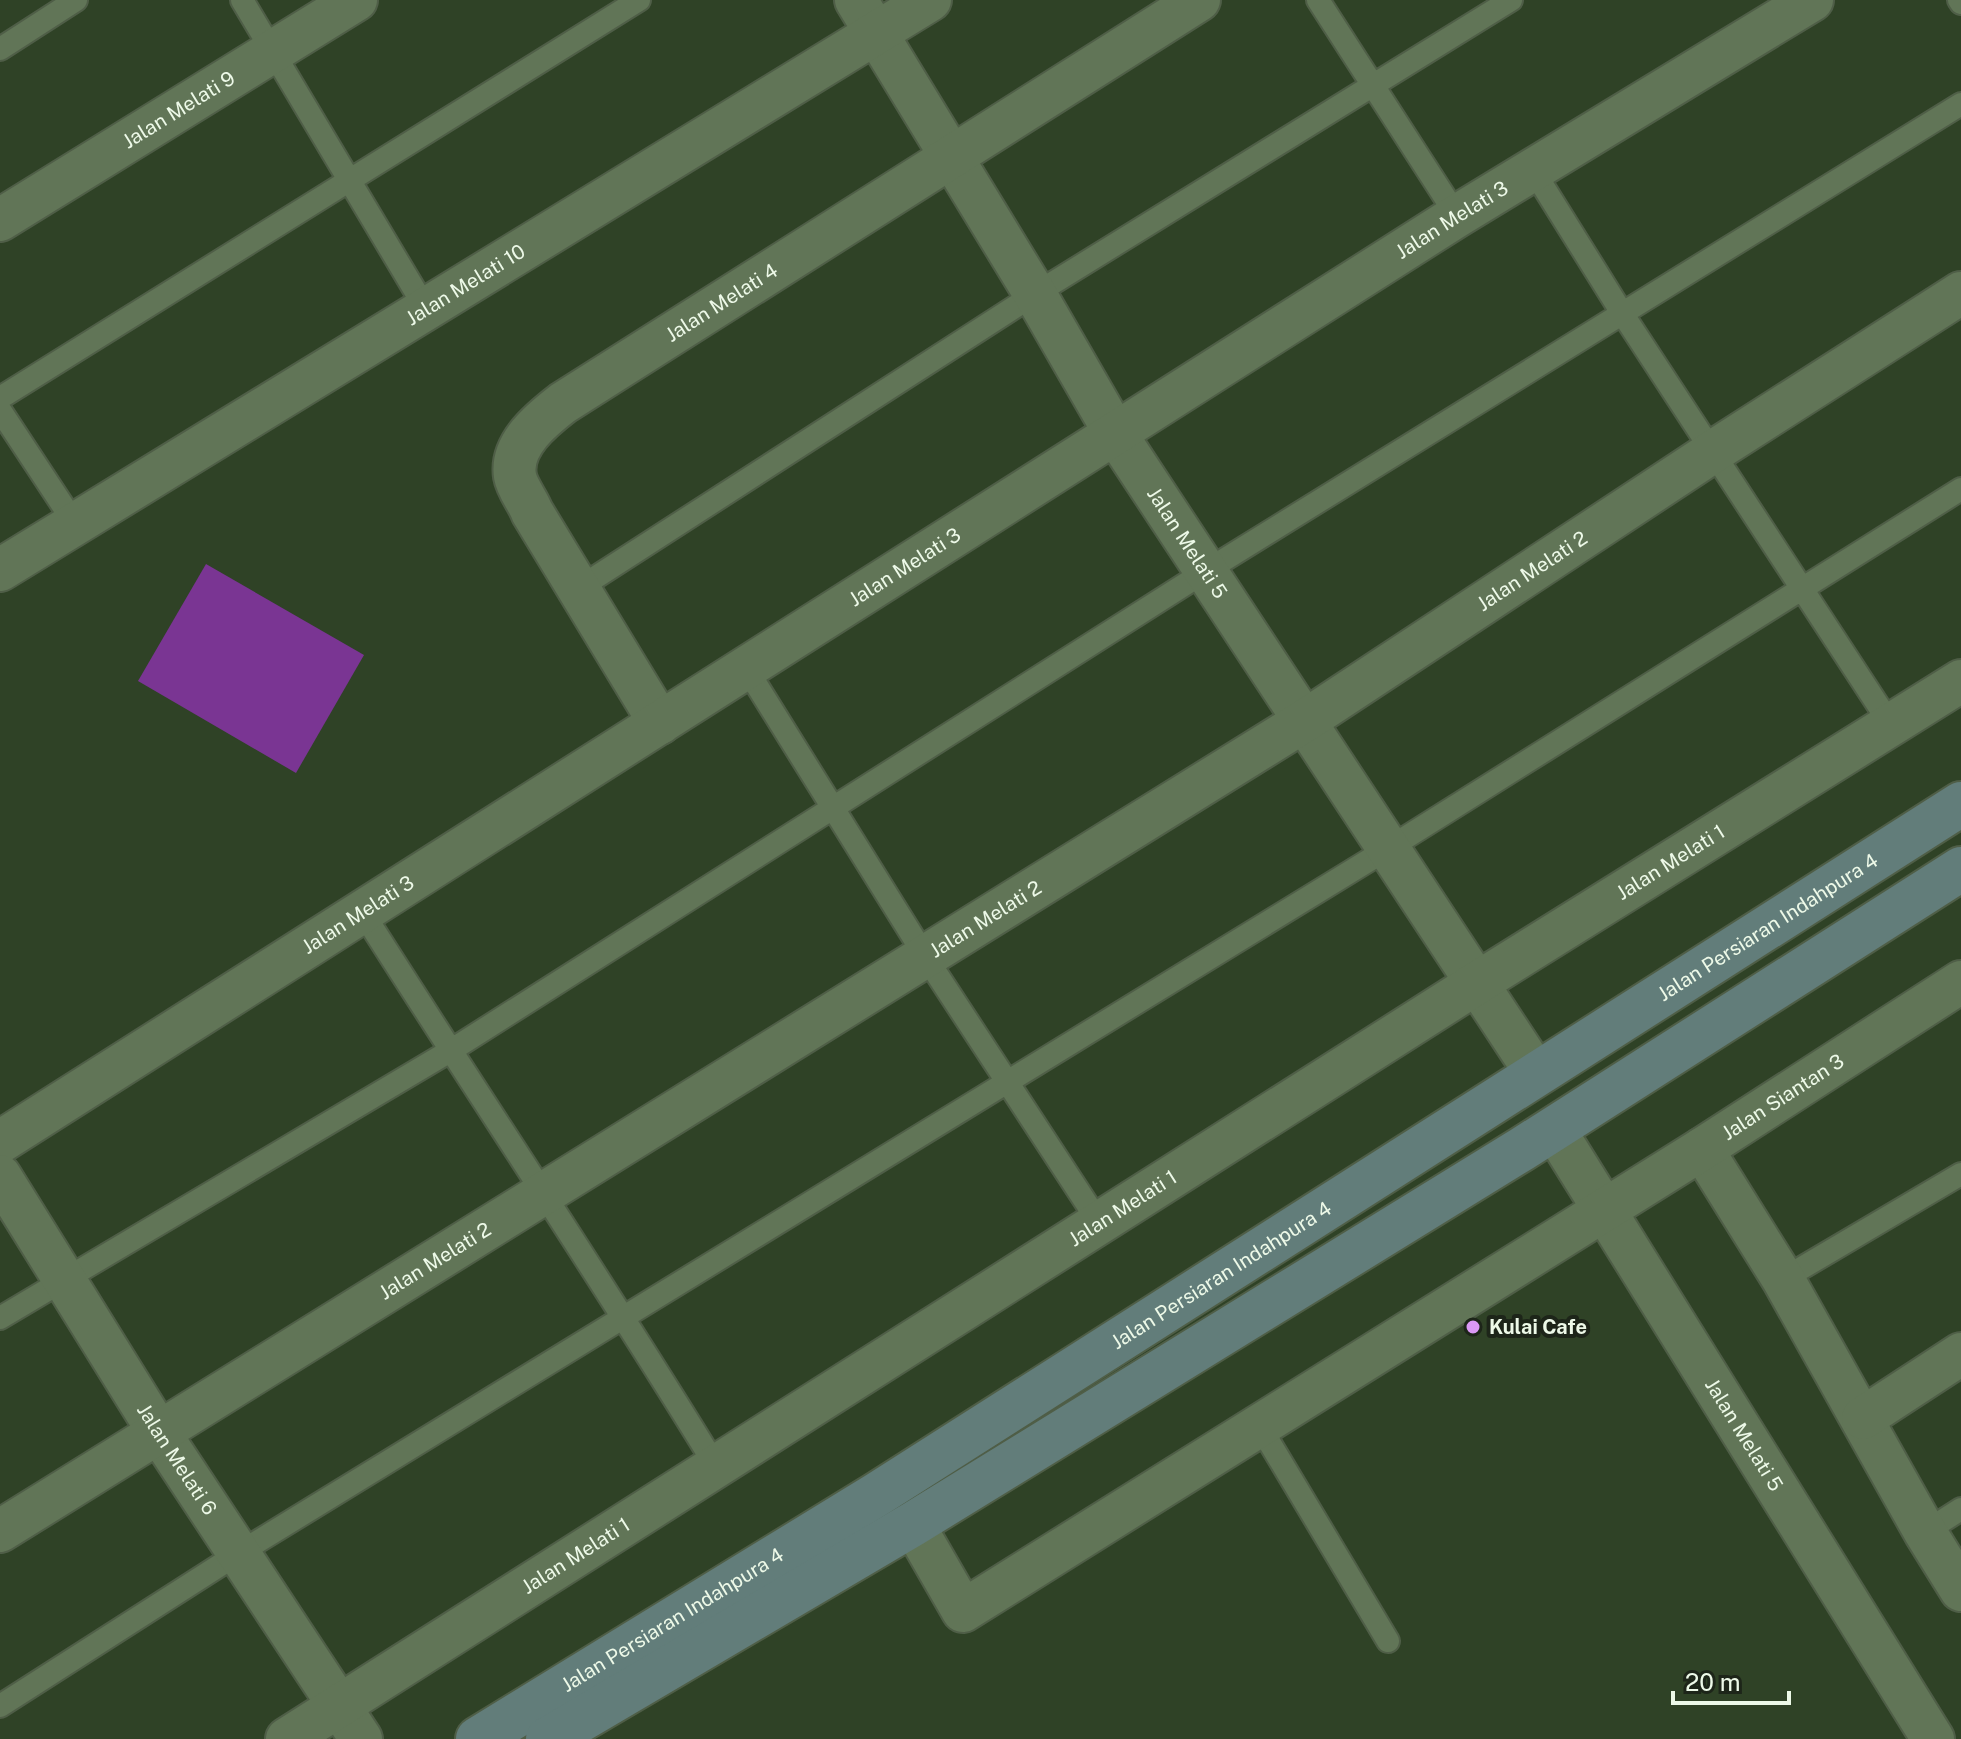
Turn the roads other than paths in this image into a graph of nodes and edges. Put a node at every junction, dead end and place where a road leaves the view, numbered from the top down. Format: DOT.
graph roads {
  1 [pos="76,0"];
  2 [pos="242,0"];
  3 [pos="356,0"];
  4 [pos="639,0"];
  5 [pos="930,0"];
  6 [pos="1199,0"];
  7 [pos="1318,0"];
  8 [pos="1511,0"];
  9 [pos="1812,0"];
  10 [pos="1761,14"];
  11 [pos="866,16"];
  12 [pos="0,49"];
  13 [pos="274,50"];
  14 [pos="1372,87"];
  15 [pos="1961,104"];
  16 [pos="952,158"];
  17 [pos="1533,170"];
  18 [pos="350,177"];
  19 [pos="1457,216"];
  20 [pos="0,220"];
  21 [pos="1961,293"];
  22 [pos="1035,294"];
  23 [pos="426,309"];
  24 [pos="1622,313"];
  25 [pos="0,398"];
  26 [pos="0,410"];
  27 [pos="1115,433"];
  28 [pos="1714,451"];
  29 [pos="1961,489"];
  30 [pos="75,524"];
  31 [pos="0,570"];
  32 [pos="1206,571"];
  33 [pos="1802,587"];
  34 [pos="579,588"];
  35 [pos="746,668"];
  36 [pos="1961,681"];
  37 [pos="1306,720"];
  38 [pos="660,723"];
  39 [pos="1891,725"];
  40 [pos="1961,804"];
  41 [pos="834,805"];
  42 [pos="1389,848"];
  43 [pos="1961,869"];
  44 [pos="363,913"];
  45 [pos="925,956"];
  46 [pos="1961,982"];
  47 [pos="1477,983"];
  48 [pos="450,1051"];
  49 [pos="1536,1073"];
  50 [pos="1008,1080"];
  51 [pos="1554,1129"];
  52 [pos="0,1142"];
  53 [pos="1702,1149"];
  54 [pos="1961,1174"];
  55 [pos="0,1176"];
  56 [pos="542,1194"];
  57 [pos="1604,1209"];
  58 [pos="1100,1224"];
  59 [pos="62,1278"];
  60 [pos="1783,1279"];
  61 [pos="624,1315"];
  62 [pos="0,1318"];
  63 [pos="1961,1354"];
  64 [pos="1863,1418"];
  65 [pos="1259,1425"];
  66 [pos="158,1431"];
  67 [pos="717,1468"];
  68 [pos="1961,1509"];
  69 [pos="913,1524"];
  70 [pos="0,1531"];
  71 [pos="1925,1532"];
  72 [pos="239,1553"];
  73 [pos="1961,1590"];
  74 [pos="1388,1641"];
  75 [pos="0,1706"];
  76 [pos="350,1722"];
  77 [pos="287,1739"];
  78 [pos="478,1739"];
  79 [pos="548,1739"];
  80 [pos="1933,1739"];
  1 -- 12 [label="lane"];
  2 -- 13 [label="lane"];
  3 -- 13 [label="street, Jalan Melati 9"];
  4 -- 18 [label="lane"];
  5 -- 11 [label="street, Jalan Melati 10"];
  6 -- 16 [label="street, Jalan Melati 4"];
  7 -- 14 [label="lane"];
  8 -- 14 [label="lane"];
  9 -- 10 [label="street, Jalan Melati 3"];
  10 -- 17 [label="street, Jalan Melati 3"];
  11 -- 16 [label="street, Jalan Melati 5"];
  11 -- 23 [label="street, Jalan Melati 10"];
  13 -- 18 [label="lane"];
  13 -- 20 [label="street, Jalan Melati 9"];
  14 -- 19 [label="lane"];
  14 -- 22 [label="lane"];
  15 -- 24 [label="lane"];
  16 -- 22 [label="street, Jalan Melati 5"];
  16 -- 34 [label="street, Jalan Melati 4"];
  17 -- 19 [label="street, Jalan Melati 3"];
  17 -- 24 [label="lane"];
  18 -- 23 [label="lane"];
  18 -- 25 [label="lane"];
  19 -- 27 [label="street, Jalan Melati 3"];
  21 -- 28 [label="street, Jalan Melati 2"];
  22 -- 27 [label="street, Jalan Melati 5"];
  22 -- 34 [label="lane"];
  23 -- 30 [label="street, Jalan Melati 10"];
  24 -- 28 [label="lane"];
  24 -- 32 [label="lane"];
  26 -- 30 [label="lane"];
  27 -- 32 [label="street, Jalan Melati 5"];
  27 -- 35 [label="street, Jalan Melati 3"];
  28 -- 33 [label="lane"];
  28 -- 37 [label="street, Jalan Melati 2"];
  29 -- 33 [label="lane"];
  30 -- 31 [label="street, Jalan Melati 10"];
  32 -- 37 [label="street, Jalan Melati 5"];
  32 -- 41 [label="lane"];
  33 -- 39 [label="lane"];
  33 -- 42 [label="lane"];
  34 -- 38 [label="street, Jalan Melati 4"];
  35 -- 38 [label="street, Jalan Melati 3"];
  35 -- 41 [label="lane"];
  36 -- 39 [label="street, Jalan Melati 1"];
  37 -- 42 [label="street, Jalan Melati 5"];
  37 -- 45 [label="street, Jalan Melati 2"];
  38 -- 44 [label="street, Jalan Melati 3"];
  39 -- 47 [label="street, Jalan Melati 1"];
  40 -- 49 [label="main road, Jalan Persiaran Indahpura 4"];
  41 -- 45 [label="lane"];
  41 -- 48 [label="lane"];
  42 -- 47 [label="street, Jalan Melati 5"];
  42 -- 50 [label="lane"];
  43 -- 51 [label="main road, Jalan Persiaran Indahpura 4"];
  44 -- 48 [label="lane"];
  44 -- 52 [label="street, Jalan Melati 3"];
  45 -- 50 [label="lane"];
  45 -- 56 [label="street, Jalan Melati 2"];
  46 -- 53 [label="street, Jalan Siantan 3"];
  47 -- 49 [label="street, Jalan Melati 5"];
  47 -- 58 [label="street, Jalan Melati 1"];
  48 -- 56 [label="lane"];
  48 -- 59 [label="lane"];
  49 -- 78 [label="main road, Jalan Persiaran Indahpura 4"];
  50 -- 58 [label="lane"];
  50 -- 61 [label="lane"];
  51 -- 57 [label="street, Jalan Melati 5"];
  51 -- 69 [label="main road, Jalan Persiaran Indahpura 4"];
  53 -- 57 [label="street, Jalan Siantan 3"];
  53 -- 60 [label="street"];
  54 -- 60 [label="lane"];
  55 -- 59 [label="street, Jalan Melati 6"];
  56 -- 61 [label="lane"];
  56 -- 66 [label="street, Jalan Melati 2"];
  57 -- 65 [label="street, Jalan Siantan 3"];
  57 -- 80 [label="street, Jalan Melati 5"];
  58 -- 67 [label="street, Jalan Melati 1"];
  59 -- 62 [label="lane"];
  59 -- 66 [label="street, Jalan Melati 6"];
  60 -- 64 [label="street"];
  61 -- 67 [label="lane"];
  61 -- 72 [label="lane"];
  63 -- 64 [label="street"];
  64 -- 71 [label="street"];
  65 -- 69 [label="street, Jalan Siantan 3"];
  65 -- 74 [label="lane"];
  66 -- 70 [label="street, Jalan Melati 2"];
  66 -- 72 [label="street, Jalan Melati 6"];
  67 -- 76 [label="street, Jalan Melati 1"];
  68 -- 71 [label="lane"];
  69 -- 79 [label="main road, Jalan Persiaran Indahpura 4"];
  71 -- 73 [label="street"];
  72 -- 75 [label="lane"];
  72 -- 76 [label="street, Jalan Melati 6"];
  76 -- 77 [label="street, Jalan Melati 1"];
}
